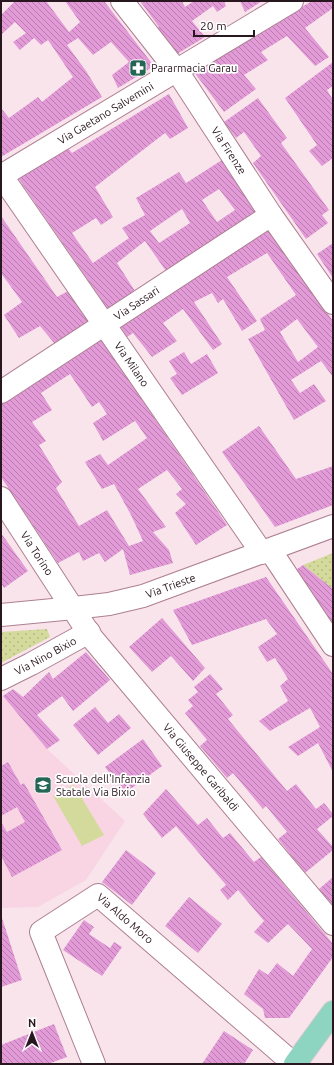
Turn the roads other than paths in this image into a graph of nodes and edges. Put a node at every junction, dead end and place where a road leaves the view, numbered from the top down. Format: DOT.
graph roads {
  1 [pos="122,1"];
  2 [pos="292,1"];
  3 [pos="177,71"];
  4 [pos="1,176"];
  5 [pos="271,215"];
  6 [pos="333,303"];
  7 [pos="104,324"];
  8 [pos="1,392"];
  9 [pos="1,498"];
  10 [pos="333,526"];
  11 [pos="266,551"];
  12 [pos="74,608"];
  13 [pos="1,615"];
  14 [pos="89,632"];
  15 [pos="333,645"];
  16 [pos="1,679"];
  17 [pos="333,924"];
  18 [pos="333,1012"];
  19 [pos="94,1064"];
  20 [pos="295,1064"];
  1 -- 3 [label="street, Via Firenze"];
  2 -- 3 [label="street, Via Gaetano Salvemini"];
  3 -- 4 [label="street, Via Gaetano Salvemini"];
  3 -- 5 [label="street, Via Firenze"];
  4 -- 7 [label="street, Via Milano"];
  5 -- 6 [label="street, Via Firenze"];
  5 -- 7 [label="street, Via Sassari"];
  7 -- 8 [label="street, Via Sassari"];
  7 -- 11 [label="street, Via Milano"];
  9 -- 12 [label="street, Via Torino"];
  10 -- 11 [label="street, Via Trieste"];
  11 -- 12 [label="street, Via Trieste"];
  11 -- 15 [label="street, Via Milano"];
  12 -- 13 [label="street, Via Trieste"];
  12 -- 14 [label="street, Via Giuseppe Garibaldi"];
  14 -- 16 [label="street, Via Nino Bixio"];
  14 -- 17 [label="street, Via Giuseppe Garibaldi"];
  18 -- 20 [label="main road"];
  19 -- 20 [label="street, Via Aldo Moro"];
}
